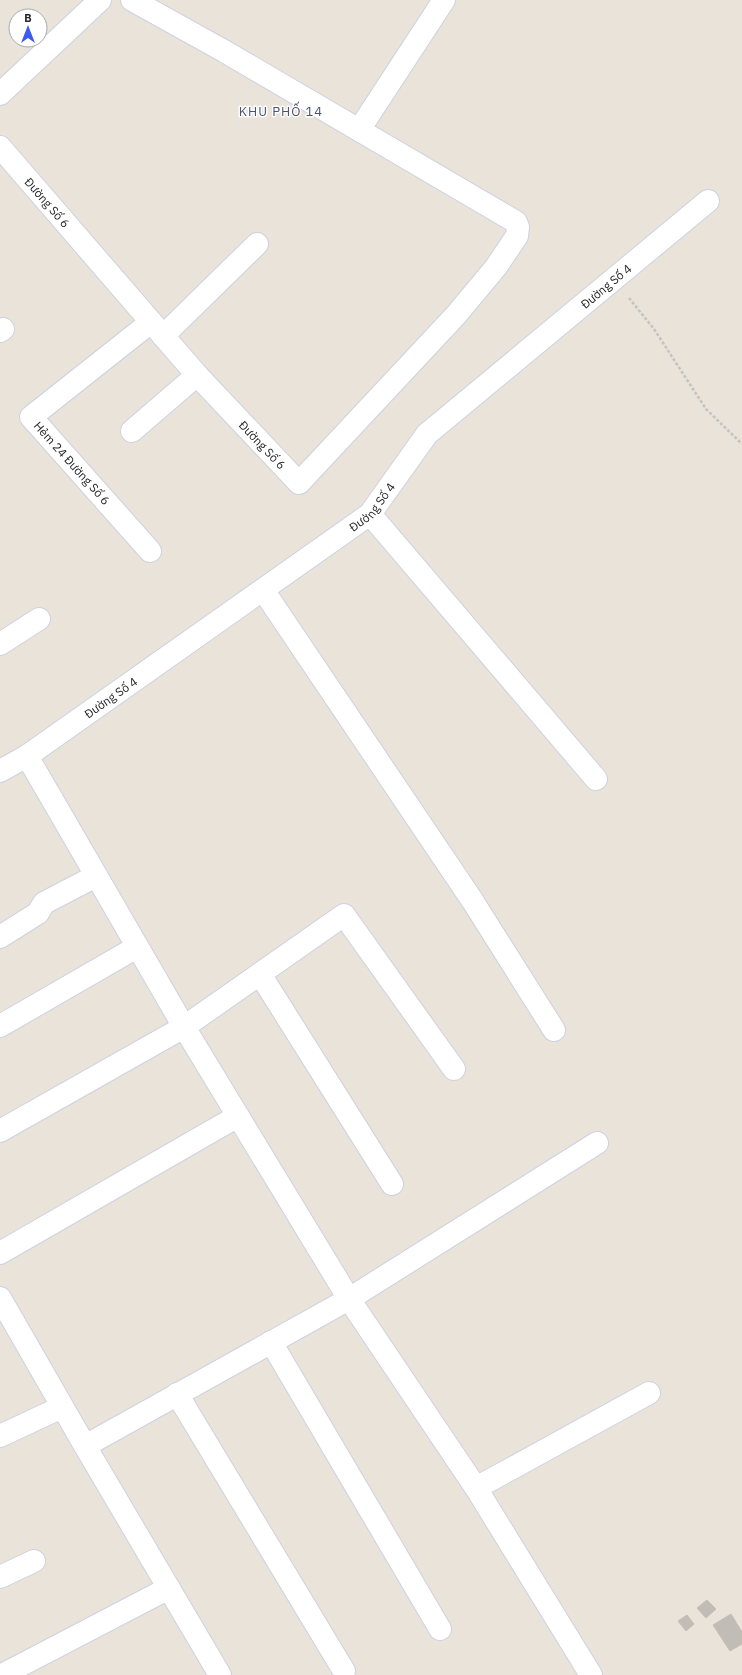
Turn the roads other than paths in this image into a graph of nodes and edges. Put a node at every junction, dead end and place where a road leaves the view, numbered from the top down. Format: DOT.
graph roads {
  1 [pos="100,0"];
  2 [pos="444,0"];
  3 [pos="135,1"];
  4 [pos="0,94"];
  5 [pos="359,130"];
  6 [pos="0,148"];
  7 [pos="708,201"];
  8 [pos="257,244"];
  9 [pos="157,329"];
  10 [pos="197,375"];
  11 [pos="132,431"];
  12 [pos="370,514"];
  13 [pos="150,552"];
  14 [pos="263,590"];
  15 [pos="39,619"];
  16 [pos="0,644"];
  17 [pos="26,756"];
  18 [pos="0,771"];
  19 [pos="596,779"];
  20 [pos="96,876"];
  21 [pos="0,937"];
  22 [pos="137,947"];
  23 [pos="260,974"];
  24 [pos="0,1026"];
  25 [pos="184,1027"];
  26 [pos="554,1030"];
  27 [pos="454,1069"];
  28 [pos="238,1116"];
  29 [pos="0,1131"];
  30 [pos="597,1143"];
  31 [pos="392,1184"];
  32 [pos="0,1253"];
  33 [pos="0,1298"];
  34 [pos="349,1299"];
  35 [pos="271,1342"];
  36 [pos="649,1393"];
  37 [pos="177,1394"];
  38 [pos="62,1407"];
  39 [pos="0,1436"];
  40 [pos="85,1446"];
  41 [pos="476,1488"];
  42 [pos="34,1561"];
  43 [pos="0,1577"];
  44 [pos="169,1588"];
  45 [pos="440,1629"];
  46 [pos="344,1671"];
  47 [pos="2,1675"];
  48 [pos="220,1675"];
  49 [pos="591,1675"];
  1 -- 4 [label="street"];
  2 -- 5 [label="street"];
  3 -- 5 [label="street"];
  5 -- 10 [label="street, Đường Số 6"];
  6 -- 9 [label="street, Đường Số 6"];
  7 -- 12 [label="street, Đường Số 4"];
  8 -- 9 [label="street"];
  9 -- 10 [label="street, Đường Số 6"];
  9 -- 13 [label="street, Hẻm 24 Đường Số 6"];
  10 -- 11 [label="street"];
  12 -- 14 [label="street, Đường Số 4"];
  12 -- 19 [label="street"];
  14 -- 17 [label="street, Đường Số 4"];
  14 -- 26 [label="street"];
  15 -- 16 [label="street"];
  17 -- 18 [label="street, Đường Số 4"];
  17 -- 20 [label="street"];
  20 -- 21 [label="street"];
  20 -- 22 [label="street"];
  22 -- 24 [label="street"];
  22 -- 25 [label="street"];
  23 -- 25 [label="street"];
  23 -- 27 [label="street"];
  23 -- 31 [label="street"];
  25 -- 28 [label="street"];
  25 -- 29 [label="street"];
  28 -- 32 [label="street"];
  28 -- 34 [label="street"];
  30 -- 34 [label="street"];
  33 -- 38 [label="street"];
  34 -- 35 [label="street"];
  34 -- 41 [label="street"];
  35 -- 37 [label="street"];
  35 -- 45 [label="street"];
  36 -- 41 [label="street"];
  37 -- 40 [label="street"];
  37 -- 46 [label="street"];
  38 -- 39 [label="street"];
  38 -- 40 [label="street"];
  40 -- 44 [label="street"];
  41 -- 49 [label="street"];
  42 -- 43 [label="street"];
  44 -- 47 [label="street"];
  44 -- 48 [label="street"];
}
